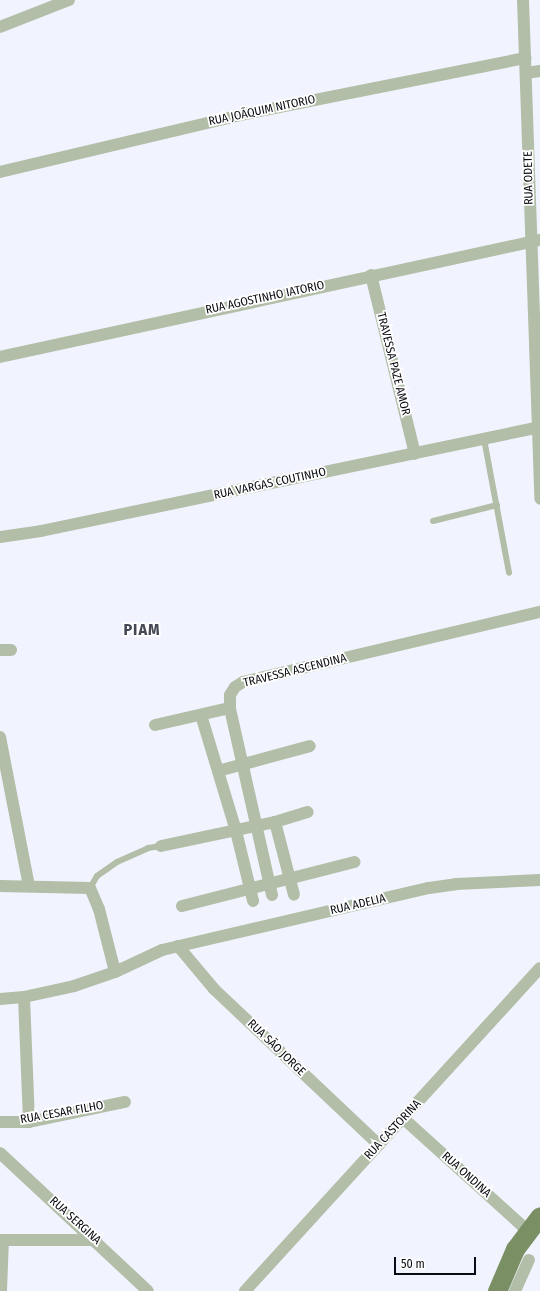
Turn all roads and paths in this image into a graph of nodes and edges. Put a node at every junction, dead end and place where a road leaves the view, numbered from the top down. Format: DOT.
graph roads {
  1 [pos="69,0"];
  2 [pos="523,0"];
  3 [pos="0,27"];
  4 [pos="525,58"];
  5 [pos="540,71"];
  6 [pos="526,73"];
  7 [pos="0,172"];
  8 [pos="535,241"];
  9 [pos="371,275"];
  10 [pos="0,357"];
  11 [pos="540,427"];
  12 [pos="484,439"];
  13 [pos="415,454"];
  14 [pos="540,499"];
  15 [pos="496,505"];
  16 [pos="433,520"];
  17 [pos="0,537"];
  18 [pos="509,573"];
  19 [pos="540,612"];
  20 [pos="230,708"];
  21 [pos="201,715"];
  22 [pos="155,725"];
  23 [pos="0,737"];
  24 [pos="310,746"];
  25 [pos="242,764"];
  26 [pos="218,771"];
  27 [pos="307,812"];
  28 [pos="275,822"];
  29 [pos="256,826"];
  30 [pos="236,831"];
  31 [pos="161,846"];
  32 [pos="354,862"];
  33 [pos="289,879"];
  34 [pos="540,880"];
  35 [pos="0,886"];
  36 [pos="29,886"];
  37 [pos="86,887"];
  38 [pos="250,889"];
  39 [pos="271,889"];
  40 [pos="294,895"];
  41 [pos="253,901"];
  42 [pos="182,906"];
  43 [pos="178,946"];
  44 [pos="540,968"];
  45 [pos="115,972"];
  46 [pos="24,997"];
  47 [pos="0,999"];
  48 [pos="124,1102"];
  49 [pos="404,1119"];
  50 [pos="0,1122"];
  51 [pos="29,1122"];
  52 [pos="379,1145"];
  53 [pos="0,1154"];
  54 [pos="540,1216"];
  55 [pos="528,1231"];
  56 [pos="1,1240"];
  57 [pos="96,1240"];
  58 [pos="529,1260"];
  59 [pos="1,1291"];
  60 [pos="148,1291"];
  61 [pos="245,1291"];
  62 [pos="497,1291"];
  63 [pos="514,1291"];
  1 -- 3 [label="street"];
  2 -- 4 [label="street, RUA ODETE"];
  4 -- 6 [label="street, RUA ODETE"];
  4 -- 7 [label="street, RUA JOÃQUIM NITORIO"];
  5 -- 6 [label="street"];
  6 -- 8 [label="street, RUA ODETE"];
  8 -- 9 [label="street, RUA AGOSTINHO IATORIO"];
  8 -- 11 [label="street, RUA ODETE"];
  9 -- 10 [label="street, RUA AGOSTINHO IATORIO"];
  9 -- 13 [label="street, TRAVESSA PAZE AMOR"];
  11 -- 12 [label="street, RUA VARGAS COUTINHO"];
  11 -- 14 [label="street, RUA ODETE"];
  12 -- 13 [label="street, RUA VARGAS COUTINHO"];
  12 -- 15 [label="lane"];
  13 -- 17 [label="street, RUA VARGAS COUTINHO"];
  15 -- 16 [label="lane"];
  15 -- 18 [label="lane"];
  19 -- 20 [label="street, TRAVESSA ASCENDINA"];
  20 -- 21 [label="street"];
  20 -- 25 [label="street, TRAVESSA ASCENDINA"];
  21 -- 22 [label="street"];
  21 -- 26 [label="street"];
  23 -- 36 [label="street"];
  24 -- 25 [label="street"];
  25 -- 26 [label="street"];
  25 -- 29 [label="street, TRAVESSA ASCENDINA"];
  26 -- 30 [label="street"];
  27 -- 28 [label="street"];
  28 -- 29 [label="street"];
  28 -- 33 [label="street"];
  29 -- 30 [label="street"];
  29 -- 39 [label="street, TRAVESSA ASCENDINA"];
  30 -- 31 [label="street"];
  30 -- 38 [label="street"];
  31 -- 37 [label="lane"];
  32 -- 33 [label="street"];
  33 -- 39 [label="street"];
  33 -- 40 [label="street"];
  34 -- 43 [label="street, RUA ADELIA"];
  35 -- 36 [label="street"];
  36 -- 37 [label="street"];
  37 -- 45 [label="street"];
  38 -- 39 [label="street"];
  38 -- 41 [label="street"];
  38 -- 42 [label="street"];
  43 -- 45 [label="street, RUA ADELIA"];
  43 -- 52 [label="street, RUA SÃO JORGE"];
  44 -- 49 [label="street, RUA CASTORINA"];
  45 -- 46 [label="street, RUA ADELIA"];
  46 -- 47 [label="street, RUA ADELIA"];
  46 -- 51 [label="street"];
  48 -- 51 [label="street, RUA CESAR FILHO"];
  49 -- 52 [label="street, RUA CASTORINA"];
  49 -- 55 [label="street, RUA ONDINA"];
  50 -- 51 [label="street, RUA CESAR FILHO"];
  52 -- 61 [label="street, RUA CASTORINA"];
  53 -- 57 [label="street, RUA SERGINA"];
  54 -- 55 [label="main road"];
  55 -- 62 [label="main road"];
  56 -- 57 [label="street"];
  56 -- 59 [label="street"];
  57 -- 60 [label="street, RUA SERGINA"];
  58 -- 63 [label="street"];
}
